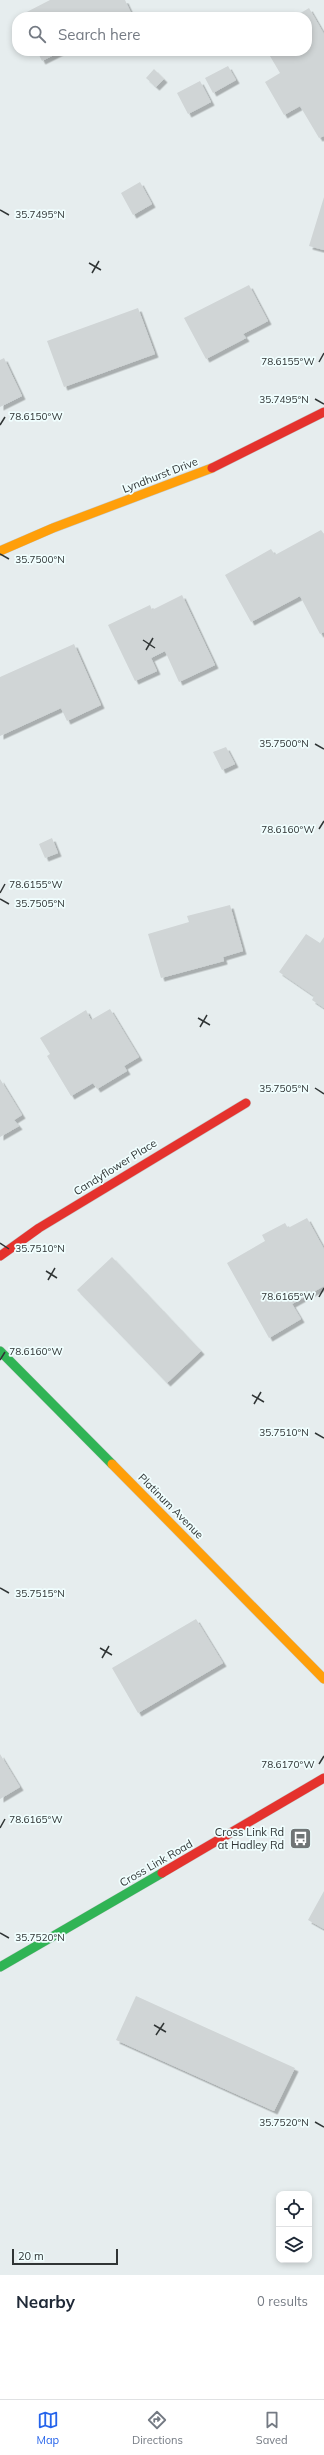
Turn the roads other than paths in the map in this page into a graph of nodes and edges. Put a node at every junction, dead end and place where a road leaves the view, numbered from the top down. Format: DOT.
graph roads {
  1 [pos="324,412"];
  2 [pos="0,551"];
  3 [pos="246,1103"];
  4 [pos="0,1256"];
  5 [pos="0,1351"];
  6 [pos="324,1678"];
  7 [pos="324,1778"];
  8 [pos="0,1967"];
  1 -- 2 [label="street, Lyndhurst Drive"];
  3 -- 4 [label="street, Candyflower Place"];
  5 -- 6 [label="street, Platinum Avenue"];
  7 -- 8 [label="street, Cross Link Road"];
}
